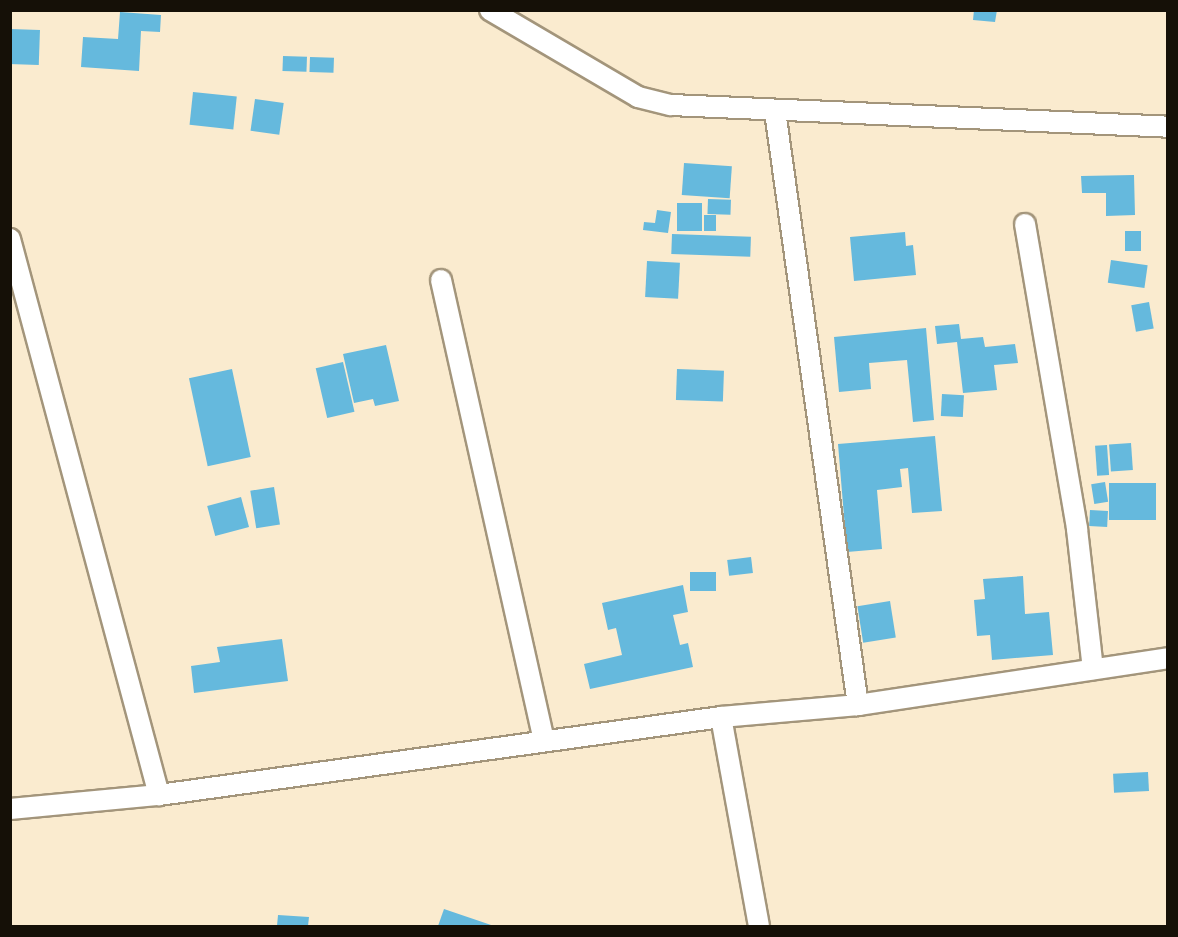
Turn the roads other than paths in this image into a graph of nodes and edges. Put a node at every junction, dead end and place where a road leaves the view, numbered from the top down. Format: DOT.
graph roads {
  1 [pos="490,10"];
  2 [pos="775,111"];
  3 [pos="1167,128"];
  4 [pos="1025,224"];
  5 [pos="10,239"];
  6 [pos="441,280"];
  7 [pos="1167,658"];
  8 [pos="1093,669"];
  9 [pos="858,705"];
  10 [pos="721,717"];
  11 [pos="544,741"];
  12 [pos="159,795"];
  13 [pos="10,809"];
  14 [pos="759,927"];
  1 -- 2 [label="street"];
  2 -- 3 [label="street"];
  2 -- 9 [label="street"];
  4 -- 8 [label="street"];
  5 -- 12 [label="street"];
  6 -- 11 [label="street"];
  7 -- 8 [label="street"];
  8 -- 9 [label="street"];
  9 -- 10 [label="street"];
  10 -- 11 [label="street"];
  10 -- 14 [label="street"];
  11 -- 12 [label="street"];
  12 -- 13 [label="street"];
}
